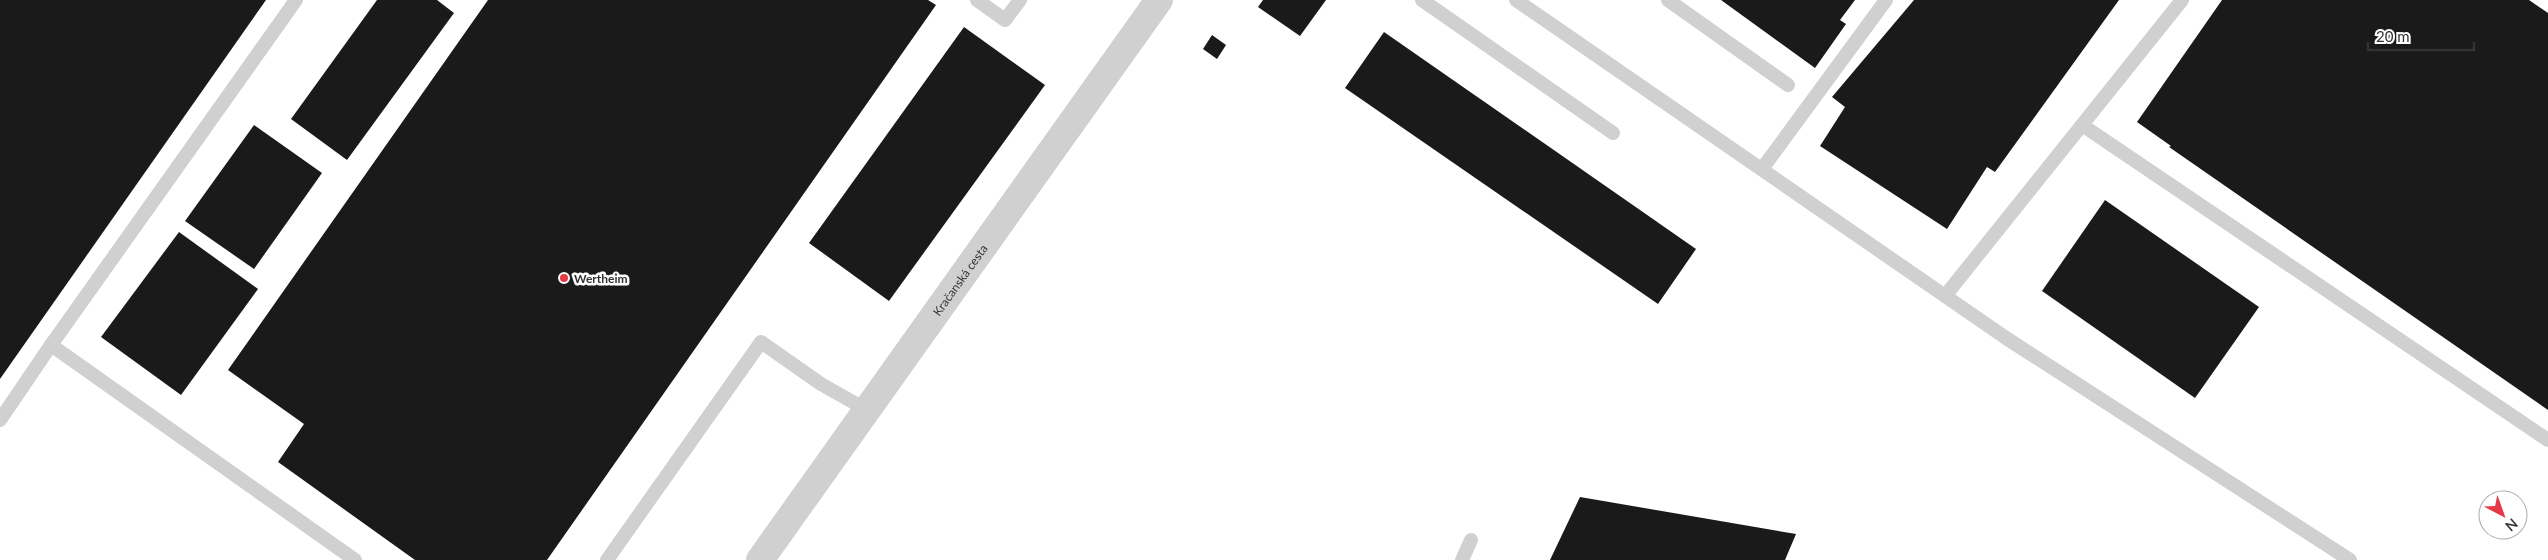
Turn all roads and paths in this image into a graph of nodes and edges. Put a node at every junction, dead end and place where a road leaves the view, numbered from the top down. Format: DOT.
graph roads {
  1 [pos="296,0"];
  2 [pos="977,0"];
  3 [pos="1020,0"];
  4 [pos="1159,0"];
  5 [pos="1422,0"];
  6 [pos="1516,0"];
  7 [pos="1668,0"];
  8 [pos="1886,0"];
  9 [pos="2182,0"];
  10 [pos="1788,85"];
  11 [pos="2082,125"];
  12 [pos="1613,134"];
  13 [pos="1762,169"];
  14 [pos="1945,296"];
  15 [pos="51,345"];
  16 [pos="867,410"];
  17 [pos="0,420"];
  18 [pos="2548,440"];
  19 [pos="1471,540"];
  20 [pos="355,560"];
  21 [pos="607,560"];
  22 [pos="760,560"];
  23 [pos="1462,560"];
  24 [pos="2350,560"];
  1 -- 15 [label="lane"];
  2 -- 3 [label="lane"];
  4 -- 16 [label="street, Kračanská cesta"];
  5 -- 12 [label="lane"];
  6 -- 13 [label="lane"];
  7 -- 10 [label="lane"];
  8 -- 13 [label="lane"];
  9 -- 11 [label="lane"];
  11 -- 14 [label="lane"];
  11 -- 18 [label="lane"];
  13 -- 14 [label="lane"];
  14 -- 24 [label="lane"];
  15 -- 17 [label="lane"];
  15 -- 20 [label="lane"];
  16 -- 21 [label="lane"];
  16 -- 22 [label="street, Kračanská cesta"];
  19 -- 23 [label="lane"];
}
